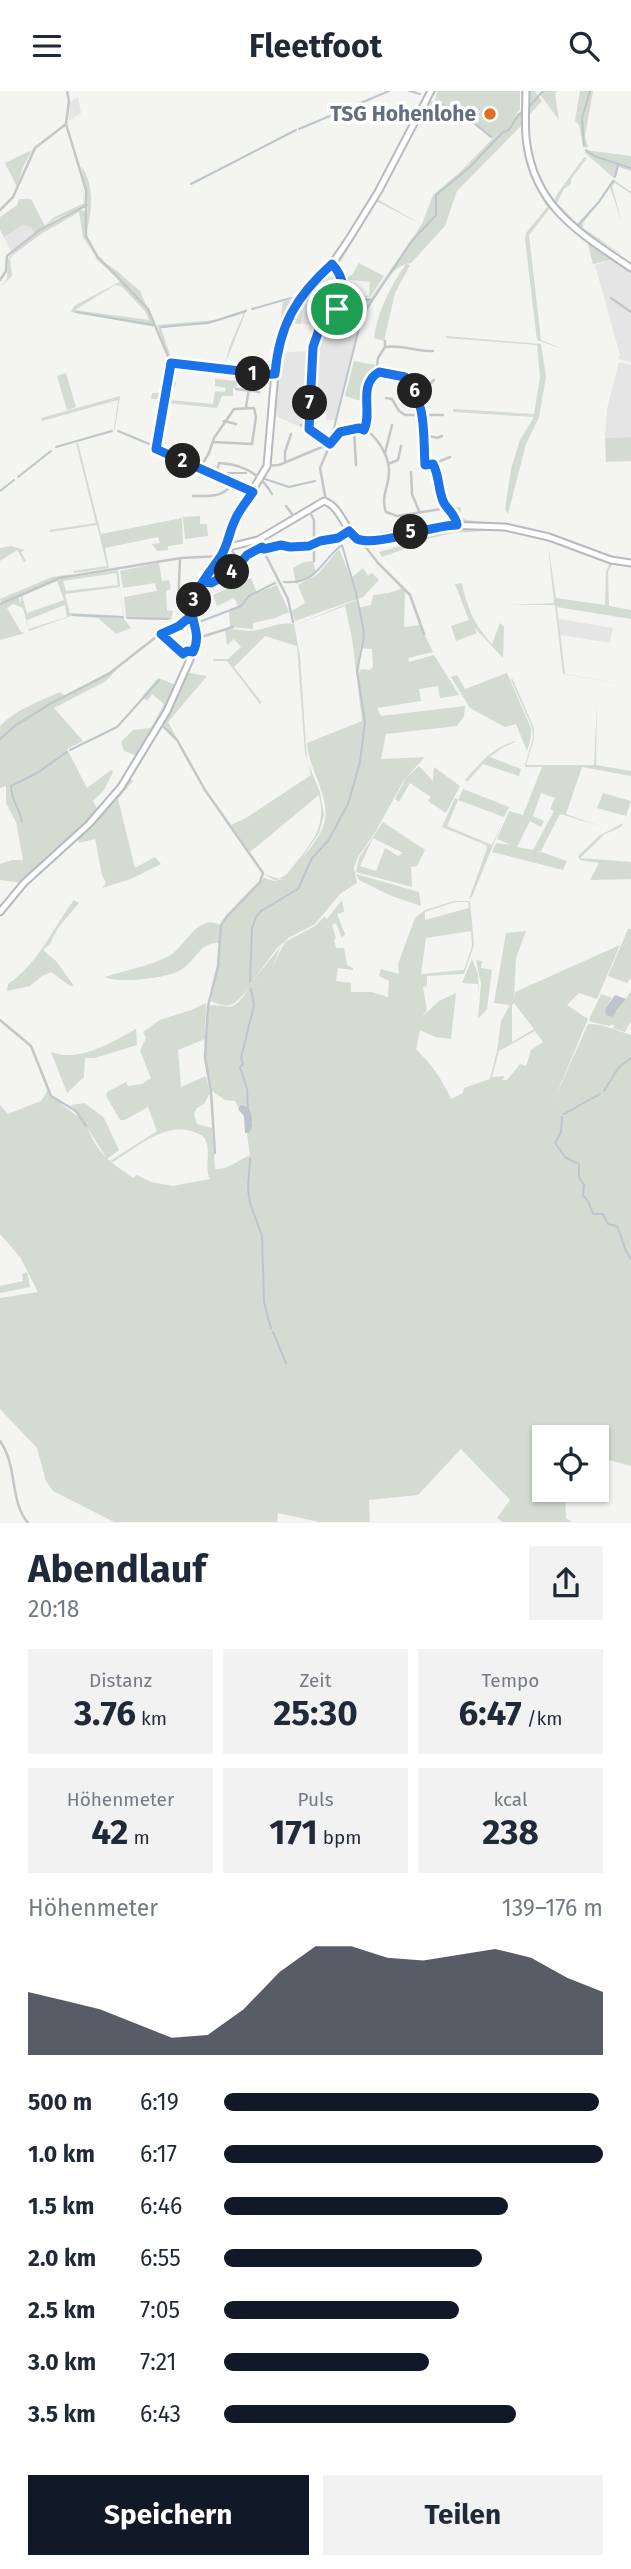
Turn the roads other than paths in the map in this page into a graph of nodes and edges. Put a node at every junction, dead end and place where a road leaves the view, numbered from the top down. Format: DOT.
graph roads {
  1 [pos="67,91"];
  2 [pos="431,91"];
  3 [pos="526,91"];
  4 [pos="66,124"];
  5 [pos="87,205"];
  6 [pos="0,209"];
  7 [pos="332,264"];
  8 [pos="631,268"];
  9 [pos="0,280"];
  10 [pos="611,298"];
  11 [pos="631,312"];
  12 [pos="385,341"];
  13 [pos="385,347"];
  14 [pos="433,351"];
  15 [pos="261,361"];
  16 [pos="171,363"];
  17 [pos="260,373"];
  18 [pos="376,373"];
  19 [pos="275,374"];
  20 [pos="251,375"];
  21 [pos="434,380"];
  22 [pos="236,389"];
  23 [pos="248,390"];
  24 [pos="415,391"];
  25 [pos="258,392"];
  26 [pos="386,398"];
  27 [pos="246,407"];
  28 [pos="443,415"];
  29 [pos="424,417"];
  30 [pos="224,421"];
  31 [pos="236,424"];
  32 [pos="301,425"];
  33 [pos="392,425"];
  34 [pos="309,429"];
  35 [pos="354,429"];
  36 [pos="364,430"];
  37 [pos="291,433"];
  38 [pos="426,435"];
  39 [pos="442,436"];
  40 [pos="213,442"];
  41 [pos="329,444"];
  42 [pos="401,446"];
  43 [pos="385,453"];
  44 [pos="450,457"];
  45 [pos="285,462"];
  46 [pos="388,464"];
  47 [pos="433,464"];
  48 [pos="356,465"];
  49 [pos="267,466"];
  50 [pos="200,468"];
  51 [pos="411,472"];
  52 [pos="216,475"];
  53 [pos="261,479"];
  54 [pos="233,482"];
  55 [pos="253,492"];
  56 [pos="272,494"];
  57 [pos="193,496"];
  58 [pos="326,501"];
  59 [pos="444,505"];
  60 [pos="286,506"];
  61 [pos="308,509"];
  62 [pos="441,509"];
  63 [pos="419,511"];
  64 [pos="447,511"];
  65 [pos="295,518"];
  66 [pos="457,525"];
  67 [pos="349,531"];
  68 [pos="258,540"];
  69 [pos="361,541"];
  70 [pos="313,545"];
  71 [pos="227,548"];
  72 [pos="263,548"];
  73 [pos="221,556"];
  74 [pos="181,558"];
  75 [pos="241,561"];
  76 [pos="314,561"];
  77 [pos="631,563"];
  78 [pos="204,581"];
  79 [pos="0,604"];
  80 [pos="178,605"];
  81 [pos="192,615"];
  82 [pos="293,622"];
  83 [pos="233,627"];
  84 [pos="161,634"];
  85 [pos="424,634"];
  86 [pos="198,638"];
  87 [pos="193,652"];
  88 [pos="160,722"];
  89 [pos="0,739"];
  90 [pos="0,912"];
  91 [pos="0,1020"];
  92 [pos="86,1126"];
  93 [pos="215,1153"];
  94 [pos="0,1441"];
  95 [pos="28,1523"];
  1 -- 4 [label="street"];
  2 -- 7 [label="main road"];
  3 -- 8 [label="main road"];
  4 -- 5 [label="street"];
  4 -- 6 [label="street"];
  5 -- 9 [label="street"];
  5 -- 16 [label="street"];
  7 -- 19 [label="main road"];
  7 -- 34 [label="street"];
  10 -- 11 [label="street"];
  12 -- 13 [label="street"];
  13 -- 14 [label="street"];
  13 -- 18 [label="street"];
  15 -- 17 [label="street"];
  16 -- 20 [label="street"];
  16 -- 50 [label="street"];
  17 -- 19 [label="street"];
  17 -- 20 [label="street"];
  18 -- 24 [label="street"];
  18 -- 36 [label="street"];
  19 -- 49 [label="main road"];
  20 -- 23 [label="street"];
  21 -- 24 [label="street"];
  22 -- 23 [label="street"];
  23 -- 25 [label="street"];
  23 -- 27 [label="street"];
  24 -- 29 [label="street"];
  26 -- 29 [label="street"];
  27 -- 30 [label="street"];
  27 -- 40 [label="street"];
  28 -- 29 [label="street"];
  29 -- 38 [label="street"];
  30 -- 31 [label="street"];
  30 -- 40 [label="street"];
  32 -- 34 [label="street"];
  33 -- 43 [label="street"];
  34 -- 41 [label="street"];
  35 -- 36 [label="street"];
  35 -- 41 [label="street"];
  35 -- 48 [label="street"];
  36 -- 43 [label="street"];
  37 -- 45 [label="street"];
  38 -- 39 [label="street"];
  38 -- 47 [label="street"];
  40 -- 50 [label="street"];
  41 -- 45 [label="street"];
  41 -- 58 [label="street"];
  42 -- 46 [label="street"];
  43 -- 46 [label="street"];
  44 -- 47 [label="street"];
  45 -- 49 [label="street"];
  46 -- 63 [label="street"];
  47 -- 59 [label="street"];
  49 -- 53 [label="main road"];
  50 -- 52 [label="street"];
  51 -- 63 [label="street"];
  52 -- 53 [label="street"];
  52 -- 54 [label="street"];
  53 -- 55 [label="main road"];
  53 -- 56 [label="street"];
  54 -- 55 [label="street"];
  54 -- 57 [label="street"];
  55 -- 71 [label="main road"];
  58 -- 61 [label="main road"];
  58 -- 67 [label="main road"];
  59 -- 62 [label="street"];
  59 -- 64 [label="street"];
  60 -- 65 [label="street"];
  61 -- 65 [label="main road"];
  61 -- 70 [label="street"];
  62 -- 63 [label="street"];
  62 -- 64 [label="street"];
  64 -- 66 [label="street"];
  65 -- 68 [label="main road"];
  66 -- 69 [label="main road"];
  66 -- 77 [label="main road"];
  67 -- 69 [label="main road"];
  67 -- 70 [label="street"];
  68 -- 71 [label="main road"];
  68 -- 72 [label="street"];
  69 -- 85 [label="street"];
  70 -- 72 [label="street"];
  70 -- 76 [label="street"];
  71 -- 73 [label="main road"];
  71 -- 75 [label="street"];
  72 -- 75 [label="street"];
  72 -- 82 [label="street"];
  73 -- 74 [label="street"];
  73 -- 78 [label="main road"];
  74 -- 79 [label="street"];
  74 -- 80 [label="street"];
  75 -- 78 [label="street"];
  78 -- 81 [label="main road"];
  81 -- 84 [label="street"];
  81 -- 86 [label="main road"];
  83 -- 86 [label="street"];
  84 -- 87 [label="street"];
  84 -- 89 [label="street"];
  86 -- 87 [label="main road"];
  87 -- 88 [label="main road"];
  88 -- 90 [label="main road"];
  88 -- 93 [label="street"];
  91 -- 92 [label="street"];
  94 -- 95 [label="street"];
}
